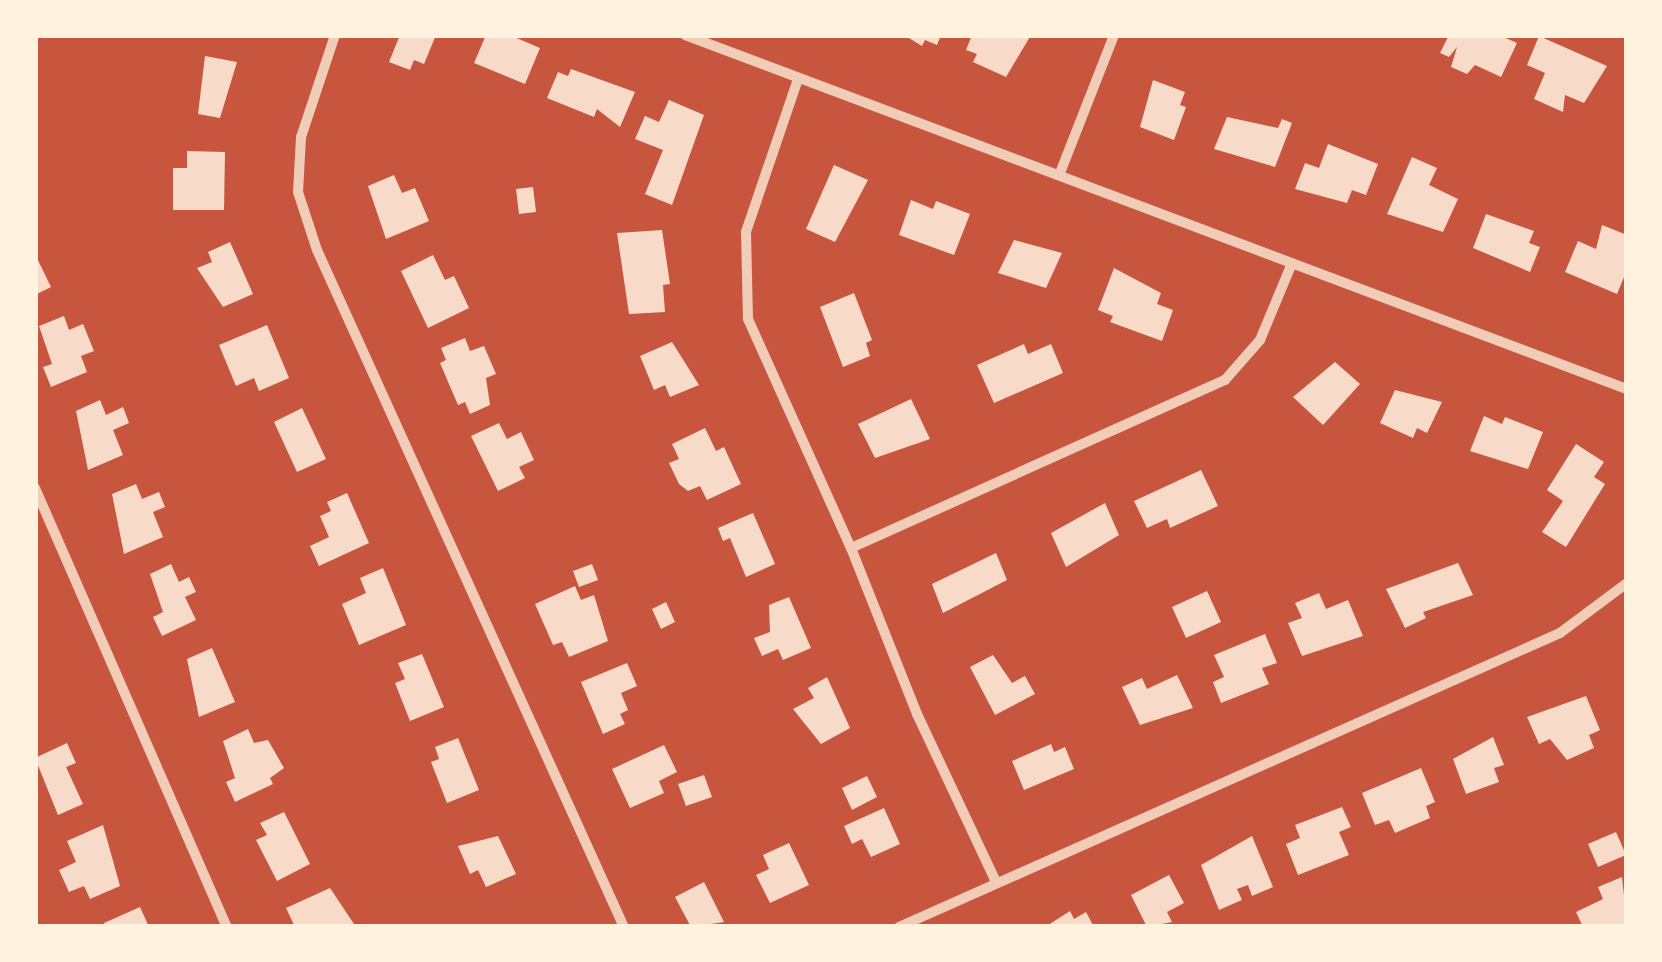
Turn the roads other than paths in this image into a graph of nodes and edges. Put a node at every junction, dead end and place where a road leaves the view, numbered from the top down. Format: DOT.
graph roads {
  1 [pos="335,35"];
  2 [pos="685,35"];
  3 [pos="1114,35"];
  4 [pos="798,79"];
  5 [pos="1060,173"];
  6 [pos="1292,262"];
  7 [pos="1627,388"];
  8 [pos="35,488"];
  9 [pos="852,548"];
  10 [pos="1627,583"];
  11 [pos="996,880"];
  12 [pos="226,927"];
  13 [pos="624,927"];
  14 [pos="899,927"];
  1 -- 13 [label="street"];
  2 -- 4 [label="street"];
  3 -- 5 [label="street"];
  4 -- 5 [label="street"];
  4 -- 9 [label="street"];
  5 -- 6 [label="street"];
  6 -- 7 [label="street"];
  6 -- 9 [label="street"];
  8 -- 12 [label="street"];
  9 -- 11 [label="street"];
  10 -- 11 [label="street"];
  11 -- 14 [label="street"];
}
